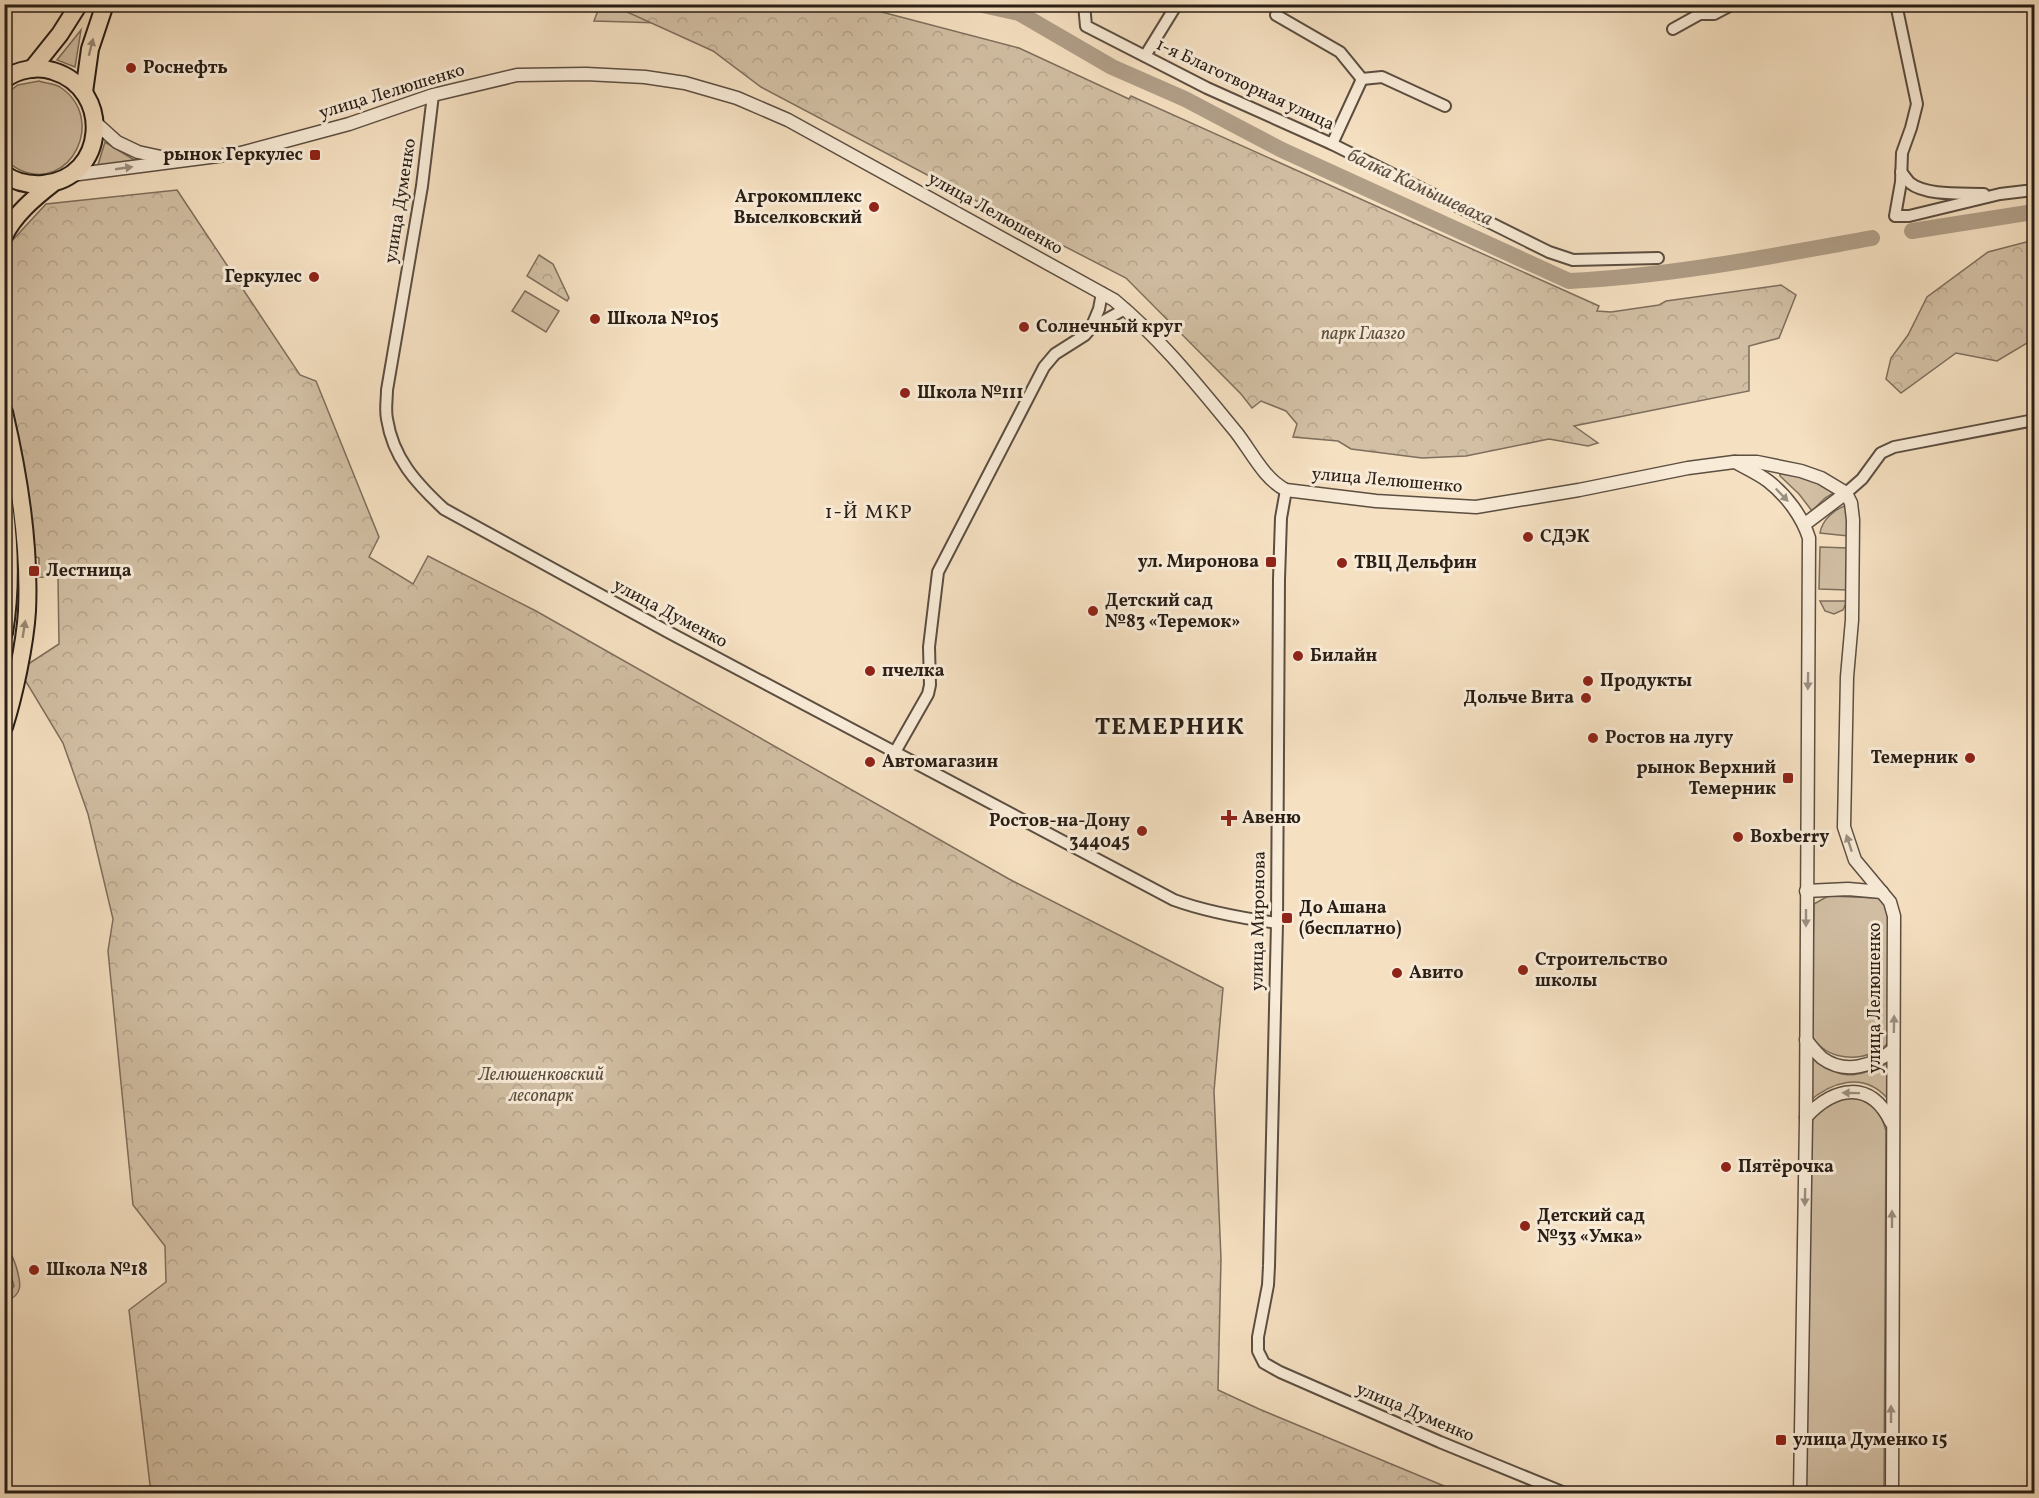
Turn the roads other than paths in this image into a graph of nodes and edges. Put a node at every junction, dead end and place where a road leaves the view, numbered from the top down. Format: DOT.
graph roads {
  1 [pos="79,4"];
  2 [pos="105,4"];
  3 [pos="1084,4"];
  4 [pos="1177,4"];
  5 [pos="1733,4"];
  6 [pos="1896,4"];
  7 [pos="1276,15"];
  8 [pos="1672,29"];
  9 [pos="1145,56"];
  10 [pos="32,69"];
  11 [pos="6,77"];
  12 [pos="1362,79"];
  13 [pos="84,92"];
  14 [pos="433,95"];
  15 [pos="1445,106"];
  16 [pos="96,123"];
  17 [pos="1332,144"];
  18 [pos="177,160"];
  19 [pos="1901,172"];
  20 [pos="4,174"];
  21 [pos="71,175"];
  22 [pos="53,183"];
  23 [pos="2034,190"];
  24 [pos="2000,194"];
  25 [pos="4,236"];
  26 [pos="1658,258"];
  27 [pos="1102,293"];
  28 [pos="1125,309"];
  29 [pos="1091,328"];
  30 [pos="4,412"];
  31 [pos="2034,420"];
  32 [pos="1734,462"];
  33 [pos="1286,490"];
  34 [pos="1846,493"];
  35 [pos="4,504"];
  36 [pos="1804,524"];
  37 [pos="4,633"];
  38 [pos="4,728"];
  39 [pos="895,752"];
  40 [pos="1806,891"];
  41 [pos="1882,892"];
  42 [pos="1277,923"];
  43 [pos="1806,1040"];
  44 [pos="1893,1050"];
  45 [pos="1806,1117"];
  46 [pos="1892,1123"];
  47 [pos="1258,1351"];
  48 [pos="1567,1494"];
  49 [pos="1800,1494"];
  50 [pos="1892,1494"];
  1 -- 10 [label="main road"];
  13 -- 2 [label="main road, one-way"];
  3 -- 9 [label="street, 1-я Благотворная улица"];
  4 -- 9 [label="street"];
  5 -- 8 [label="street"];
  6 -- 19 [label="street"];
  7 -- 12 [label="street"];
  9 -- 17 [label="street, 1-я Благотворная улица"];
  10 -- 11 [label="main road"];
  10 -- 13 [label="main road"];
  12 -- 15 [label="street"];
  12 -- 17 [label="street"];
  13 -- 16 [label="main road"];
  14 -- 18 [label="street, улица Лелюшенко"];
  14 -- 27 [label="street, улица Лелюшенко"];
  14 -- 39 [label="street, улица Думенко"];
  16 -- 18 [label="street"];
  16 -- 21 [label="main road"];
  17 -- 26 [label="street, 1-я Благотворная улица"];
  21 -- 18 [label="street, улица Лелюшенко, one-way"];
  19 -- 24 [label="street"];
  19 -- 24 [label="street"];
  20 -- 22 [label="main road"];
  21 -- 22 [label="main road"];
  22 -- 25 [label="main road"];
  23 -- 24 [label="street"];
  27 -- 28 [label="street, улица Лелюшенко"];
  27 -- 29 [label="street"];
  28 -- 29 [label="street"];
  28 -- 33 [label="street, улица Лелюшенко"];
  29 -- 39 [label="street"];
  38 -- 30 [label="main road, one-way"];
  31 -- 34 [label="street"];
  32 -- 33 [label="street, улица Лелюшенко"];
  32 -- 34 [label="street, улица Лелюшенко"];
  32 -- 36 [label="street, one-way"];
  33 -- 42 [label="street, улица Миронова"];
  34 -- 36 [label="street"];
  41 -- 34 [label="street, улица Лелюшенко, one-way"];
  35 -- 37 [label="main road"];
  36 -- 40 [label="street, one-way"];
  39 -- 42 [label="street, улица Думенко"];
  40 -- 41 [label="street"];
  40 -- 43 [label="street, one-way"];
  44 -- 41 [label="street, улица Лелюшенко, one-way"];
  42 -- 47 [label="street, улица Миронова"];
  43 -- 44 [label="street"];
  43 -- 45 [label="street"];
  44 -- 46 [label="street, улица Лелюшенко"];
  46 -- 45 [label="street, one-way"];
  45 -- 49 [label="street, one-way"];
  50 -- 46 [label="street, улица Лелюшенко, one-way"];
  47 -- 48 [label="street, улица Думенко"];
}
